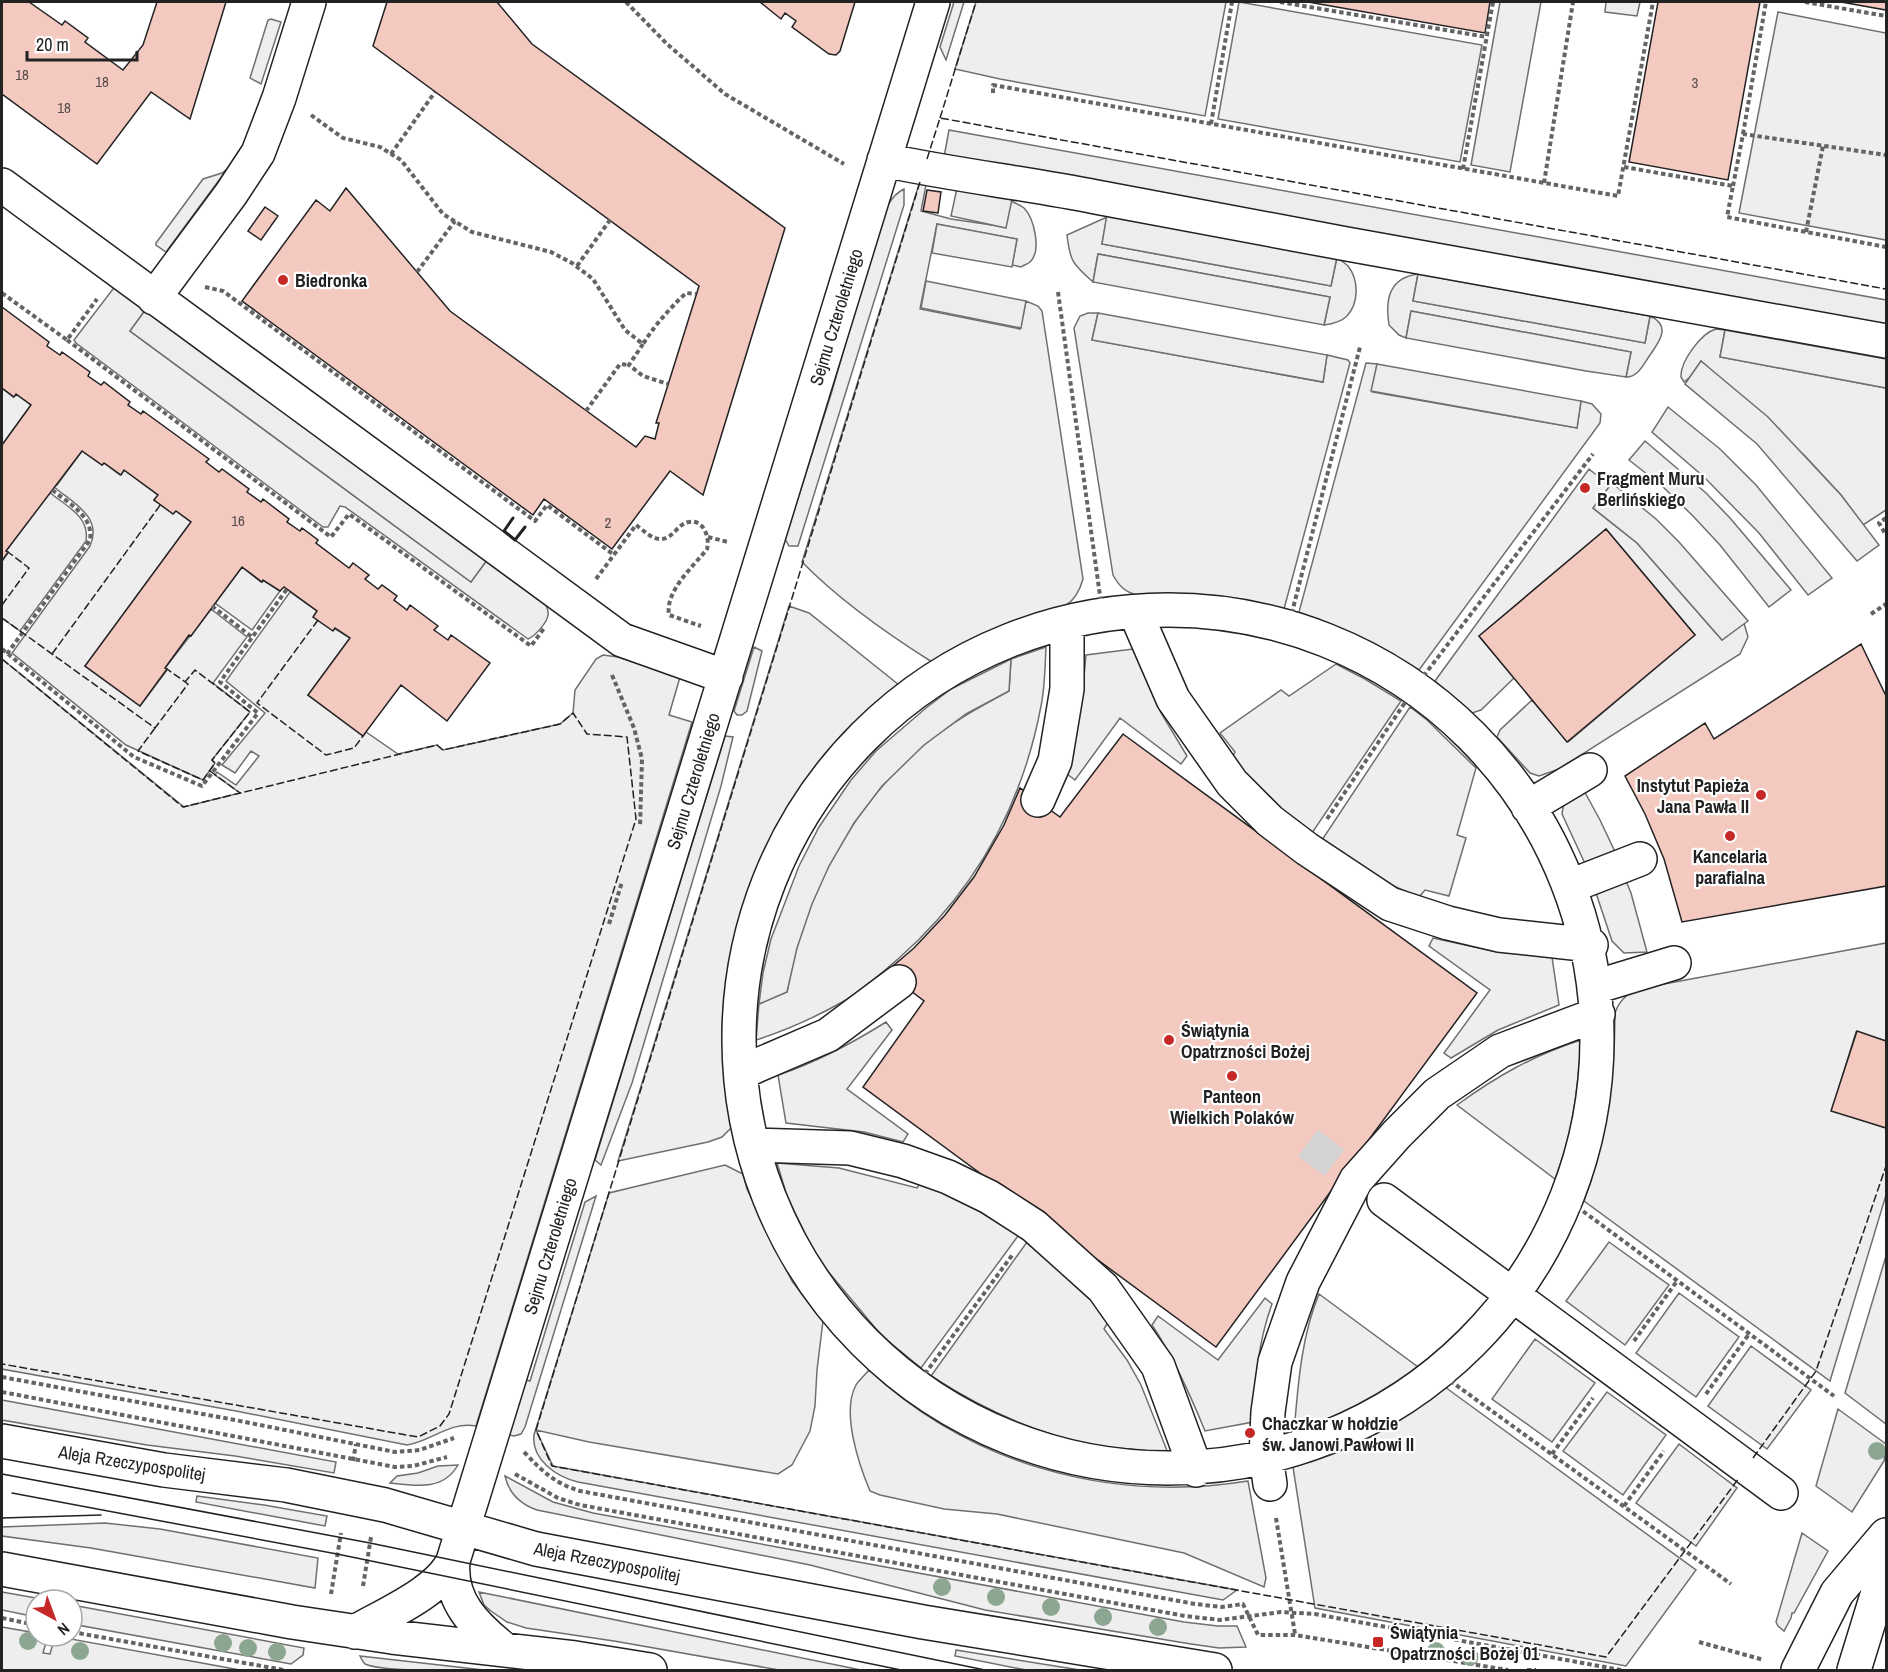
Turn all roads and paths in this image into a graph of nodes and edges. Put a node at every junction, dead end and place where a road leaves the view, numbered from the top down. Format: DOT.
graph roads {
  1 [pos="309,2"];
  2 [pos="626,2"];
  3 [pos="933,2"];
  4 [pos="1232,2"];
  5 [pos="1280,2"];
  6 [pos="1493,2"];
  7 [pos="1573,2"];
  8 [pos="1653,2"];
  9 [pos="1766,2"];
  10 [pos="1805,2"];
  11 [pos="1887,16"];
  12 [pos="1487,37"];
  13 [pos="435,92"];
  14 [pos="993,93"];
  15 [pos="305,111"];
  16 [pos="1211,124"];
  17 [pos="1743,134"];
  18 [pos="1822,146"];
  19 [pos="391,154"];
  20 [pos="1887,155"];
  21 [pos="884,160"];
  22 [pos="844,164"];
  23 [pos="1624,167"];
  24 [pos="1463,169"];
  25 [pos="1544,183"];
  26 [pos="2,185"];
  27 [pos="1733,186"];
  28 [pos="610,220"];
  29 [pos="455,221"];
  30 [pos="1806,232"];
  31 [pos="1887,247"];
  32 [pos="576,266"];
  33 [pos="177,267"];
  34 [pos="118,271"];
  35 [pos="417,272"];
  36 [pos="1058,292"];
  37 [pos="2,293"];
  38 [pos="696,294"];
  39 [pos="154,298"];
  40 [pos="67,340"];
  41 [pos="1887,341"];
  42 [pos="643,344"];
  43 [pos="1360,347"];
  44 [pos="629,365"];
  45 [pos="668,384"];
  46 [pos="586,411"];
  47 [pos="1593,454"];
  48 [pos="51,489"];
  49 [pos="517,507"];
  50 [pos="511,516"];
  51 [pos="1887,518"];
  52 [pos="1887,535"];
  53 [pos="708,537"];
  54 [pos="728,542"];
  55 [pos="614,555"];
  56 [pos="597,578"];
  57 [pos="287,589"];
  58 [pos="566,598"];
  59 [pos="1887,604"];
  60 [pos="212,606"];
  61 [pos="1136,614"];
  62 [pos="1871,614"];
  63 [pos="1103,617"];
  64 [pos="1066,625"];
  65 [pos="701,626"];
  66 [pos="1288,628"];
  67 [pos="252,637"];
  68 [pos="2,649"];
  69 [pos="7,654"];
  70 [pos="608,666"];
  71 [pos="726,677"];
  72 [pos="220,681"];
  73 [pos="217,686"];
  74 [pos="1416,686"];
  75 [pos="1590,770"];
  76 [pos="1038,800"];
  77 [pos="1528,807"];
  78 [pos="639,830"];
  79 [pos="1307,849"];
  80 [pos="1640,859"];
  81 [pos="1573,885"];
  82 [pos="1591,945"];
  83 [pos="1674,963"];
  84 [pos="900,982"];
  85 [pos="1597,1000"];
  86 [pos="742,1072"];
  87 [pos="754,1146"];
  88 [pos="1363,1185"];
  89 [pos="1565,1198"];
  90 [pos="1034,1226"];
  91 [pos="1506,1289"];
  92 [pos="1438,1372"];
  93 [pos="2,1377"];
  94 [pos="916,1386"];
  95 [pos="2,1392"];
  96 [pos="1834,1396"];
  97 [pos="464,1437"];
  98 [pos="2,1442"];
  99 [pos="514,1449"];
  100 [pos="449,1457"];
  101 [pos="1196,1470"];
  102 [pos="1268,1471"];
  103 [pos="510,1472"];
  104 [pos="1781,1493"];
  105 [pos="1277,1522"];
  106 [pos="342,1526"];
  107 [pos="463,1527"];
  108 [pos="372,1532"];
  109 [pos="1887,1535"];
  110 [pos="453,1561"];
  111 [pos="1887,1566"];
  112 [pos="2,1569"];
  113 [pos="1731,1584"];
  114 [pos="331,1594"];
  115 [pos="362,1596"];
  116 [pos="1292,1612"];
  117 [pos="2,1618"];
  118 [pos="1249,1618"];
  119 [pos="24,1623"];
  120 [pos="355,1632"];
  121 [pos="84,1634"];
  122 [pos="1295,1635"];
  123 [pos="1699,1642"];
  124 [pos="505,1650"];
  125 [pos="1785,1666"];
  126 [pos="284,1671"];
  127 [pos="651,1671"];
  128 [pos="1215,1671"];
  129 [pos="1508,1671"];
  130 [pos="1527,1671"];
  131 [pos="1536,1671"];
  132 [pos="1622,1671"];
  133 [pos="1854,1671"];
  1 -- 33 [label="street"];
  2 -- 22 [label="path"];
  3 -- 21 [label="street, Sejmu Czteroletniego"];
  4 -- 16 [label="path"];
  5 -- 12 [label="path"];
  6 -- 12 [label="path"];
  7 -- 25 [label="path"];
  8 -- 23 [label="path"];
  9 -- 17 [label="path"];
  10 -- 11 [label="path"];
  12 -- 24 [label="path"];
  13 -- 19 [label="path"];
  14 -- 16 [label="path"];
  15 -- 19 [label="path"];
  16 -- 24 [label="path"];
  17 -- 18 [label="path"];
  17 -- 27 [label="path"];
  18 -- 20 [label="path"];
  18 -- 30 [label="path"];
  19 -- 29 [label="path"];
  21 -- 41 [label="street"];
  21 -- 71 [label="street, Sejmu Czteroletniego"];
  23 -- 25 [label="path"];
  23 -- 27 [label="path"];
  24 -- 25 [label="path"];
  26 -- 34 [label="street"];
  27 -- 30 [label="path"];
  28 -- 32 [label="path"];
  29 -- 32 [label="path"];
  29 -- 35 [label="path"];
  30 -- 31 [label="path"];
  32 -- 42 [label="path"];
  33 -- 39 [label="street"];
  33 -- 49 [label="path"];
  34 -- 39 [label="street"];
  34 -- 40 [label="path"];
  36 -- 63 [label="path"];
  37 -- 40 [label="path"];
  38 -- 42 [label="path"];
  39 -- 58 [label="street"];
  40 -- 58 [label="path"];
  42 -- 44 [label="path"];
  43 -- 66 [label="path"];
  44 -- 45 [label="path"];
  44 -- 46 [label="path"];
  47 -- 74 [label="path"];
  48 -- 69 [label="path"];
  49 -- 50 [label="path"];
  49 -- 55 [label="path"];
  51 -- 52 [label="path"];
  53 -- 54 [label="path"];
  53 -- 55 [label="path"];
  53 -- 65 [label="path"];
  55 -- 56 [label="path"];
  57 -- 67 [label="path"];
  58 -- 71 [label="street"];
  59 -- 62 [label="path"];
  60 -- 67 [label="path"];
  61 -- 63 [label="street"];
  61 -- 66 [label="street"];
  61 -- 79 [label="street"];
  63 -- 64 [label="street"];
  64 -- 76 [label="street"];
  64 -- 86 [label="street"];
  66 -- 74 [label="street"];
  67 -- 72 [label="path"];
  68 -- 69 [label="path"];
  69 -- 72 [label="path"];
  70 -- 78 [label="path"];
  71 -- 107 [label="street, Sejmu Czteroletniego"];
  72 -- 73 [label="path"];
  74 -- 77 [label="street"];
  74 -- 79 [label="path"];
  75 -- 77 [label="street"];
  77 -- 81 [label="street"];
  79 -- 82 [label="street"];
  80 -- 81 [label="street"];
  81 -- 82 [label="street"];
  82 -- 85 [label="street"];
  83 -- 85 [label="street"];
  84 -- 86 [label="street"];
  85 -- 88 [label="street"];
  85 -- 89 [label="street"];
  86 -- 87 [label="street"];
  87 -- 90 [label="street"];
  87 -- 94 [label="street"];
  88 -- 91 [label="street"];
  88 -- 102 [label="street"];
  89 -- 91 [label="street"];
  89 -- 96 [label="path"];
  90 -- 94 [label="path"];
  90 -- 101 [label="street"];
  91 -- 92 [label="street"];
  91 -- 104 [label="street"];
  92 -- 102 [label="street"];
  92 -- 113 [label="path"];
  93 -- 97 [label="path"];
  94 -- 101 [label="street"];
  95 -- 100 [label="path"];
  98 -- 107 [label="street, Aleja Rzeczypospolitej"];
  99 -- 118 [label="path"];
  101 -- 102 [label="street"];
  103 -- 118 [label="path"];
  105 -- 116 [label="path"];
  106 -- 114 [label="path"];
  107 -- 110 [label="street, Sejmu Czteroletniego"];
  107 -- 128 [label="street, Aleja Rzeczypospolitej"];
  108 -- 115 [label="path"];
  109 -- 125 [label="street"];
  110 -- 120 [label="street, Sejmu Czteroletniego"];
  110 -- 124 [label="street, Sejmu Czteroletniego"];
  111 -- 133 [label="street"];
  112 -- 120 [label="street"];
  116 -- 118 [label="path"];
  116 -- 122 [label="path"];
  116 -- 132 [label="path"];
  117 -- 119 [label="path"];
  118 -- 122 [label="path"];
  120 -- 124 [label="street"];
  121 -- 126 [label="path"];
  122 -- 129 [label="path"];
  123 -- 125 [label="path"];
  124 -- 127 [label="street"];
  130 -- 131 [label="path"];
}
